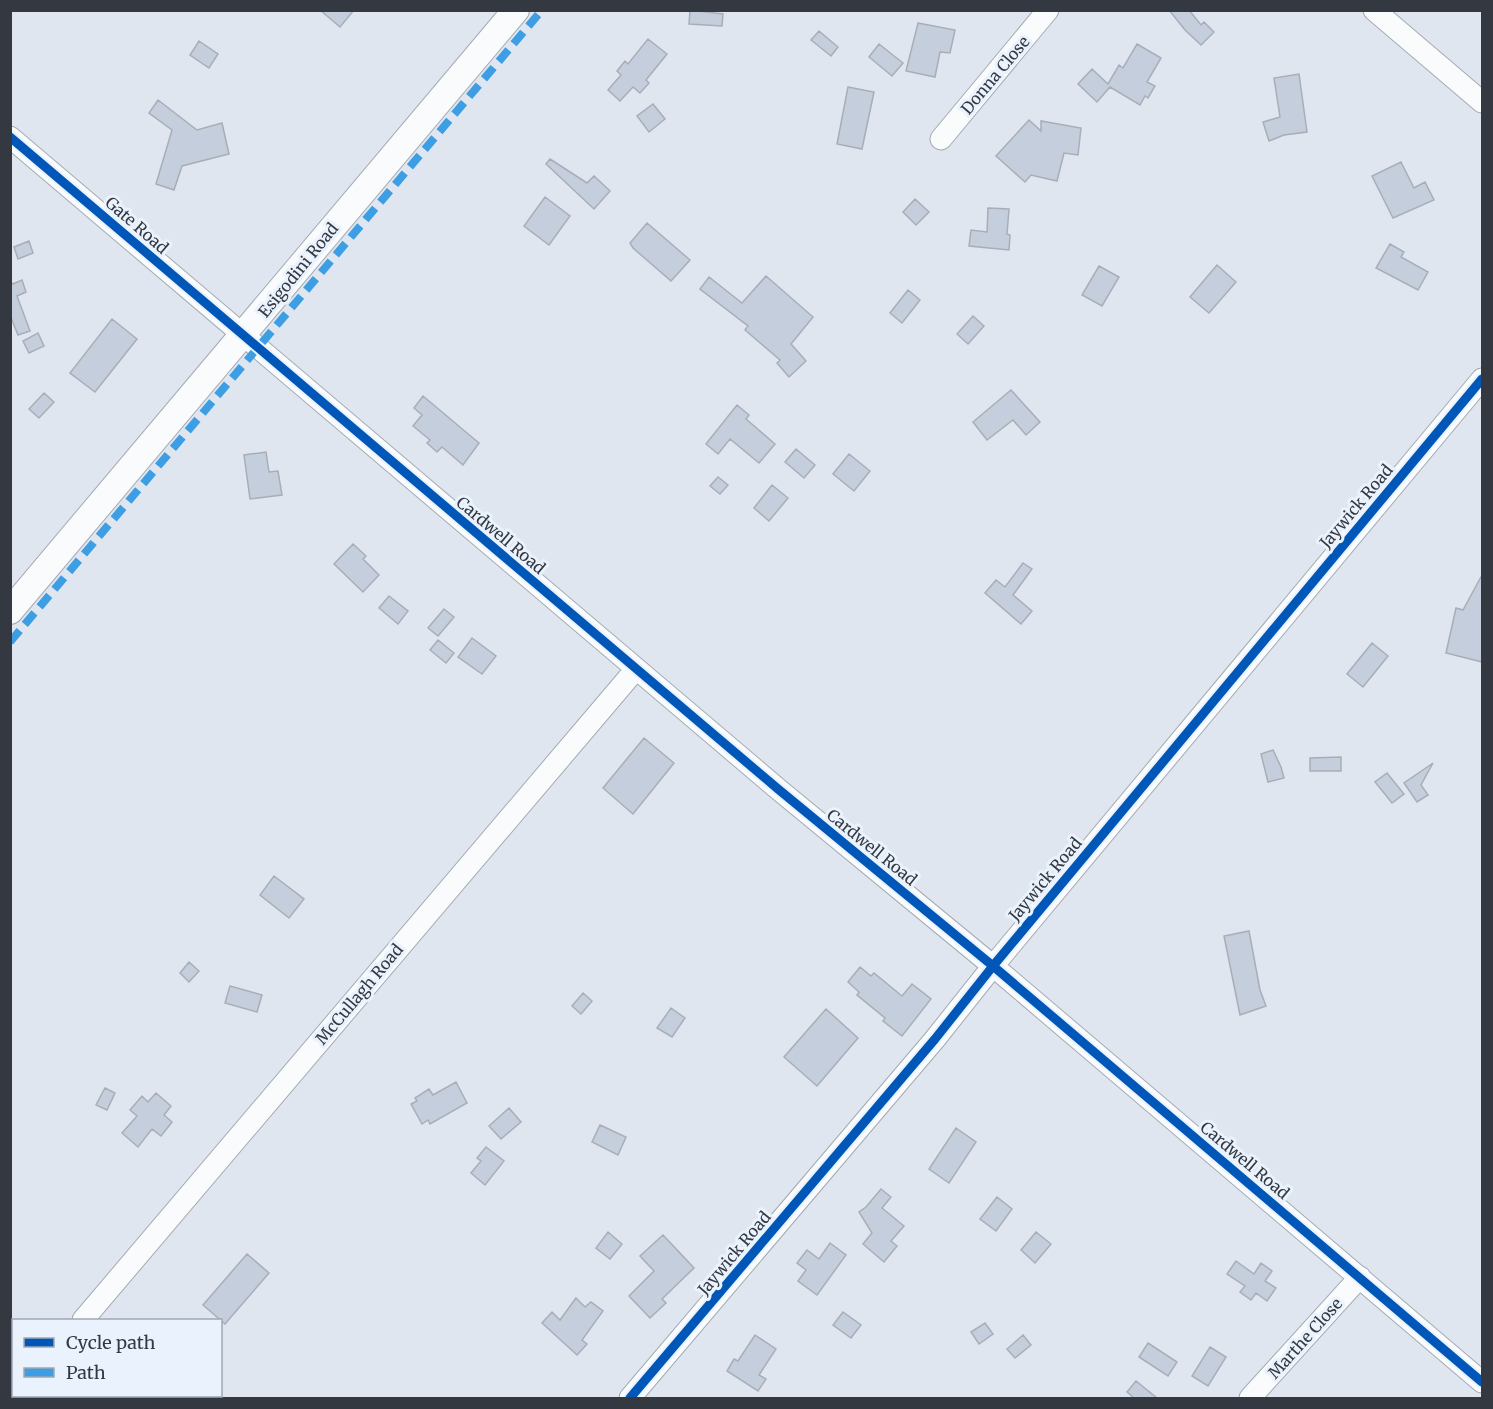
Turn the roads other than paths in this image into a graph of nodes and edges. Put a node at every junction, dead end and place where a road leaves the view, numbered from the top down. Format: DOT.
graph roads {
  1 [pos="1048,10"];
  2 [pos="1374,10"];
  3 [pos="511,12"];
  4 [pos="1482,102"];
  5 [pos="10,137"];
  6 [pos="942,139"];
  7 [pos="243,336"];
  8 [pos="1482,379"];
  9 [pos="10,611"];
  10 [pos="636,669"];
  11 [pos="993,966"];
  12 [pos="1360,1277"];
  13 [pos="84,1319"];
  14 [pos="1482,1382"];
  15 [pos="630,1398"];
  16 [pos="1250,1398"];
  1 -- 6 [label="street, Donna Close"];
  2 -- 4 [label="street"];
  3 -- 7 [label="main road, Esigodini Road"];
  5 -- 7 [label="street, Gate Road"];
  7 -- 9 [label="main road, Esigodini Road"];
  7 -- 10 [label="street, Cardwell Road"];
  8 -- 11 [label="street, Jaywick Road"];
  10 -- 11 [label="street, Cardwell Road"];
  10 -- 13 [label="street, McCullagh Road"];
  11 -- 12 [label="street, Cardwell Road"];
  11 -- 15 [label="street, Jaywick Road"];
  12 -- 14 [label="street, Cardwell Road"];
  12 -- 16 [label="street, Marthe Close"];
}
